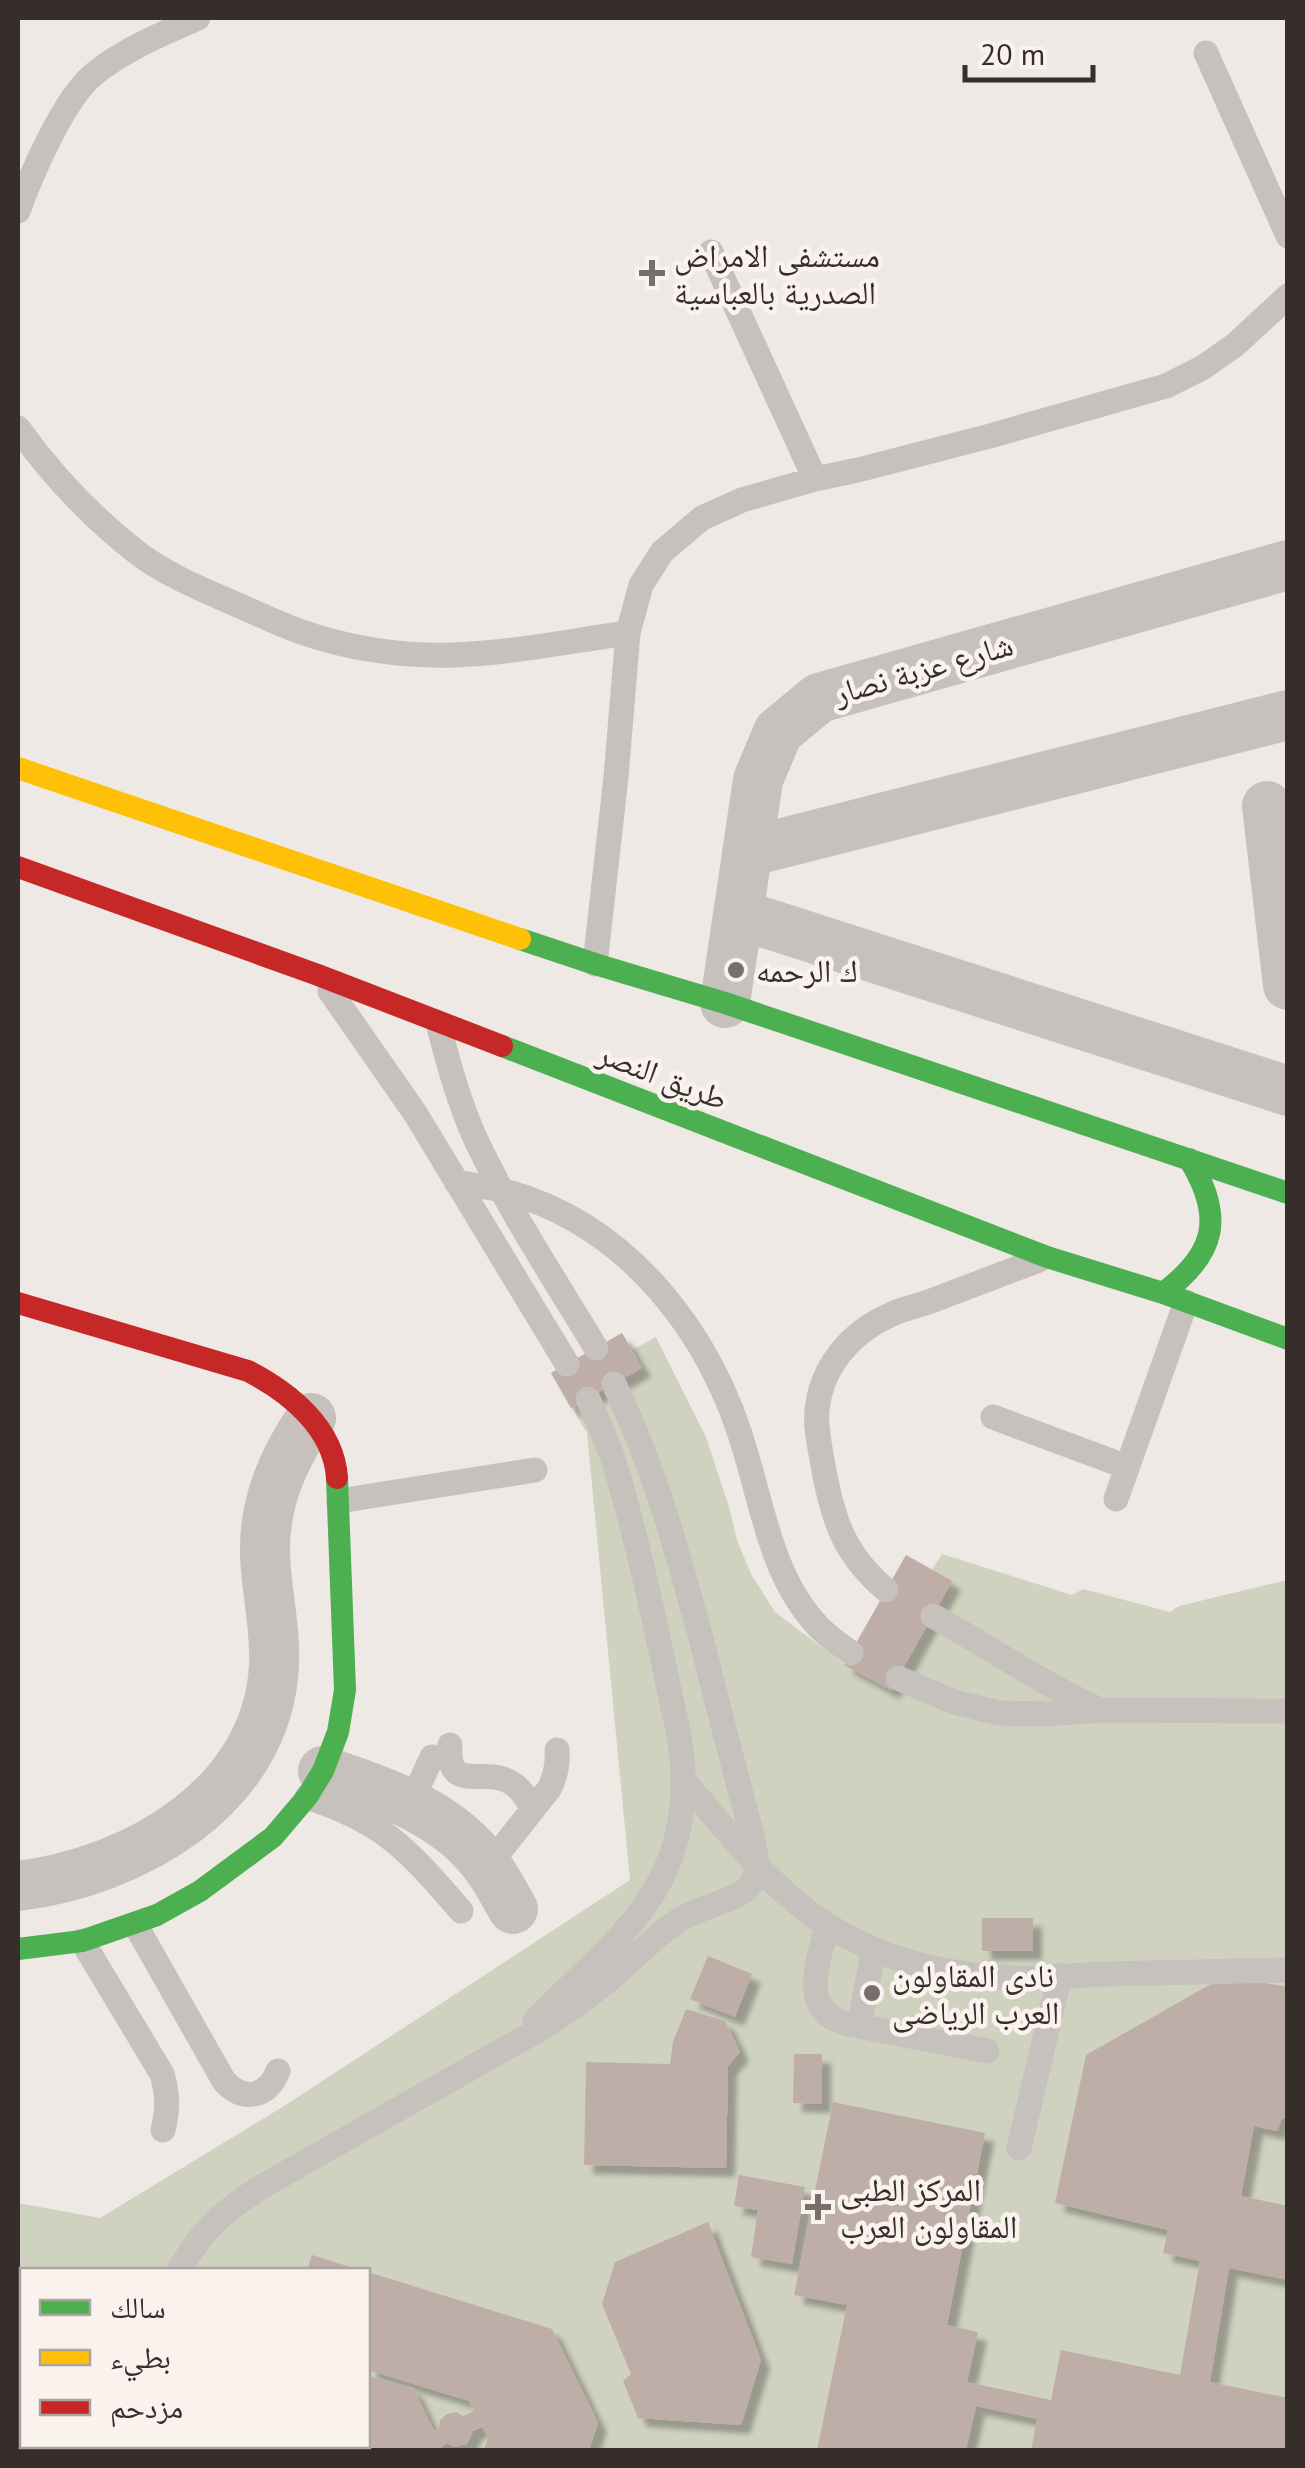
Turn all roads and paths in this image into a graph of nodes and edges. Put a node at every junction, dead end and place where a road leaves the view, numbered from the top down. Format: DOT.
graph roads {
  1 [pos="198,18"];
  2 [pos="1206,53"];
  3 [pos="18,211"];
  4 [pos="1288,236"];
  5 [pos="711,252"];
  6 [pos="1288,296"];
  7 [pos="18,428"];
  8 [pos="815,478"];
  9 [pos="1288,565"];
  10 [pos="628,633"];
  11 [pos="1288,715"];
  12 [pos="18,768"];
  13 [pos="1266,806"];
  14 [pos="748,852"];
  15 [pos="18,866"];
  16 [pos="738,914"];
  17 [pos="595,964"];
  18 [pos="318,976"];
  19 [pos="1288,986"];
  20 [pos="725,1003"];
  21 [pos="438,1023"];
  22 [pos="1288,1090"];
  23 [pos="1188,1159"];
  24 [pos="456,1182"];
  25 [pos="502,1191"];
  26 [pos="1288,1193"];
  27 [pos="1047,1257"];
  28 [pos="1174,1298"];
  29 [pos="18,1303"];
  30 [pos="1288,1339"];
  31 [pos="596,1348"];
  32 [pos="568,1364"];
  33 [pos="614,1384"];
  34 [pos="588,1399"];
  35 [pos="993,1417"];
  36 [pos="311,1418"];
  37 [pos="642,1450"];
  38 [pos="613,1459"];
  39 [pos="1126,1467"];
  40 [pos="535,1470"];
  41 [pos="1116,1499"];
  42 [pos="339,1501"];
  43 [pos="886,1590"];
  44 [pos="933,1616"];
  45 [pos="851,1653"];
  46 [pos="898,1678"];
  47 [pos="1100,1710"];
  48 [pos="1288,1711"];
  49 [pos="557,1750"];
  50 [pos="683,1780"];
  51 [pos="315,1784"];
  52 [pos="404,1802"];
  53 [pos="533,1809"];
  54 [pos="107,1864"];
  55 [pos="758,1865"];
  56 [pos="488,1866"];
  57 [pos="18,1886"];
  58 [pos="512,1909"];
  59 [pos="461,1911"];
  60 [pos="135,1924"];
  61 [pos="827,1925"];
  62 [pos="82,1941"];
  63 [pos="874,1949"];
  64 [pos="18,1950"];
  65 [pos="1288,1970"];
  66 [pos="1060,1975"];
  67 [pos="859,2026"];
  68 [pos="514,2043"];
  69 [pos="986,2051"];
  70 [pos="278,2070"];
  71 [pos="163,2130"];
  72 [pos="1019,2148"];
  73 [pos="180,2268"];
  1 -- 3 [label="lane"];
  2 -- 4 [label="lane"];
  5 -- 8 [label="lane"];
  6 -- 8 [label="lane"];
  7 -- 10 [label="lane"];
  8 -- 10 [label="lane"];
  9 -- 14 [label="street, شارع عزبة نصار"];
  10 -- 17 [label="lane"];
  11 -- 14 [label="street"];
  12 -- 17 [label="main road"];
  13 -- 19 [label="street"];
  14 -- 16 [label="street, شارع عزبة نصار"];
  15 -- 18 [label="main road, طريق النصر"];
  16 -- 20 [label="street, شارع عزبة نصار"];
  16 -- 22 [label="street"];
  17 -- 20 [label="main road"];
  18 -- 21 [label="main road, طريق النصر"];
  18 -- 24 [label="lane"];
  20 -- 23 [label="main road"];
  21 -- 25 [label="lane"];
  21 -- 27 [label="main road, طريق النصر"];
  23 -- 26 [label="main road"];
  23 -- 28 [label="main road"];
  24 -- 25 [label="lane"];
  24 -- 32 [label="lane"];
  25 -- 31 [label="lane"];
  25 -- 45 [label="lane"];
  27 -- 28 [label="main road, طريق النصر"];
  27 -- 43 [label="lane"];
  28 -- 30 [label="main road, طريق النصر"];
  28 -- 39 [label="lane"];
  29 -- 36 [label="main road"];
  33 -- 37 [label="lane"];
  34 -- 38 [label="lane"];
  35 -- 39 [label="lane"];
  36 -- 42 [label="main road"];
  36 -- 54 [label="street"];
  37 -- 38 [label="lane"];
  37 -- 55 [label="lane"];
  38 -- 50 [label="lane"];
  39 -- 41 [label="lane"];
  40 -- 42 [label="lane"];
  42 -- 51 [label="main road"];
  44 -- 47 [label="lane"];
  46 -- 47 [label="lane"];
  47 -- 48 [label="lane"];
  49 -- 53 [label="lane"];
  50 -- 55 [label="lane"];
  50 -- 68 [label="lane"];
  51 -- 52 [label="street"];
  51 -- 59 [label="lane"];
  51 -- 60 [label="main road"];
  52 -- 53 [label="lane"];
  52 -- 56 [label="street"];
  53 -- 56 [label="lane"];
  54 -- 57 [label="street"];
  54 -- 60 [label="street"];
  55 -- 61 [label="lane"];
  55 -- 68 [label="lane"];
  56 -- 58 [label="street"];
  60 -- 62 [label="main road"];
  60 -- 70 [label="lane"];
  61 -- 63 [label="lane"];
  61 -- 67 [label="lane"];
  62 -- 64 [label="main road"];
  62 -- 71 [label="lane"];
  63 -- 66 [label="lane"];
  63 -- 67 [label="lane"];
  65 -- 66 [label="lane"];
  66 -- 72 [label="lane"];
  67 -- 69 [label="lane"];
  68 -- 73 [label="lane"];
}
